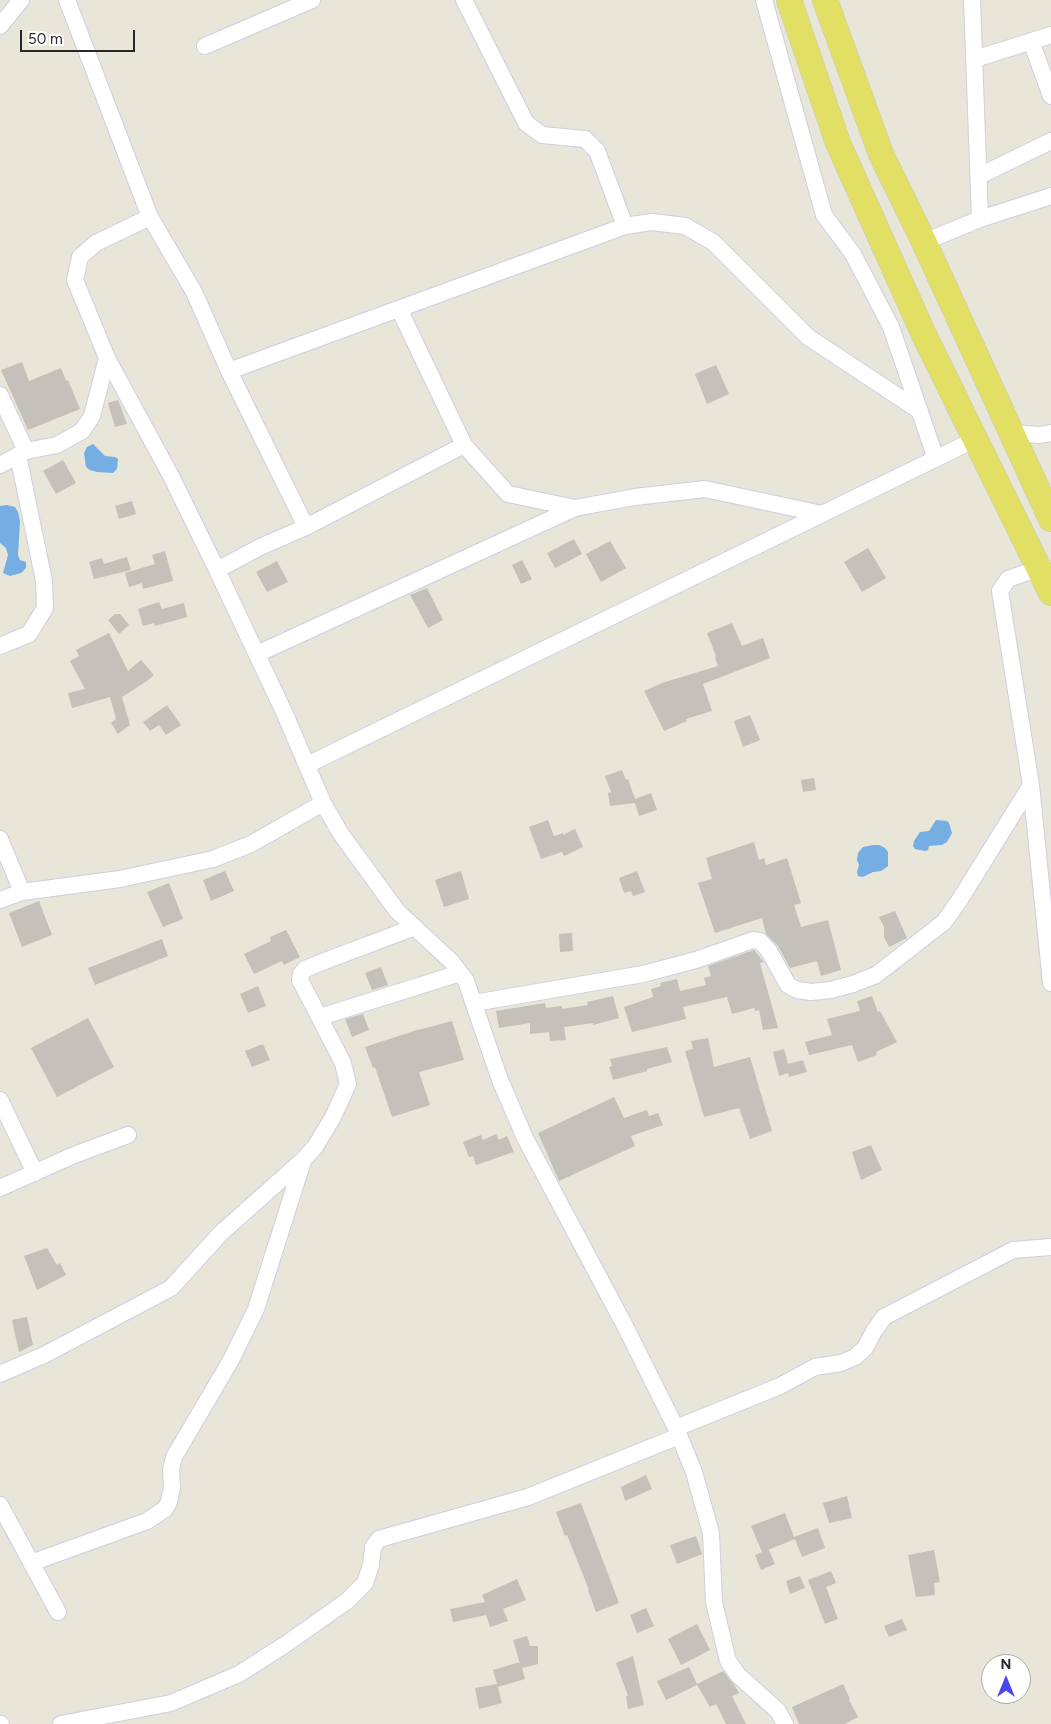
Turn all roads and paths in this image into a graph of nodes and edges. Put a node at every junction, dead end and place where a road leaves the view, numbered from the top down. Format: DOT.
graph roads {
  1 [pos="21,0"];
  2 [pos="67,0"];
  3 [pos="312,0"];
  4 [pos="464,0"];
  5 [pos="764,0"];
  6 [pos="789,0"];
  7 [pos="825,0"];
  8 [pos="972,0"];
  9 [pos="0,26"];
  10 [pos="1051,34"];
  11 [pos="1031,41"];
  12 [pos="206,46"];
  13 [pos="975,59"];
  14 [pos="1051,96"];
  15 [pos="1051,142"];
  16 [pos="978,176"];
  17 [pos="1051,196"];
  18 [pos="150,217"];
  19 [pos="980,219"];
  20 [pos="625,226"];
  21 [pos="924,242"];
  22 [pos="399,309"];
  23 [pos="107,358"];
  24 [pos="229,370"];
  25 [pos="0,395"];
  26 [pos="920,411"];
  27 [pos="1011,433"];
  28 [pos="1051,433"];
  29 [pos="976,439"];
  30 [pos="464,445"];
  31 [pos="22,453"];
  32 [pos="936,459"];
  33 [pos="0,464"];
  34 [pos="575,508"];
  35 [pos="822,514"];
  36 [pos="1051,519"];
  37 [pos="306,527"];
  38 [pos="1039,568"];
  39 [pos="218,570"];
  40 [pos="1051,593"];
  41 [pos="0,646"];
  42 [pos="257,654"];
  43 [pos="307,765"];
  44 [pos="1031,785"];
  45 [pos="323,803"];
  46 [pos="0,839"];
  47 [pos="22,892"];
  48 [pos="0,900"];
  49 [pos="415,928"];
  50 [pos="460,973"];
  51 [pos="1051,983"];
  52 [pos="474,1003"];
  53 [pos="320,1017"];
  54 [pos="0,1100"];
  55 [pos="128,1135"];
  56 [pos="303,1160"];
  57 [pos="35,1173"];
  58 [pos="0,1188"];
  59 [pos="1051,1248"];
  60 [pos="0,1374"];
  61 [pos="678,1432"];
  62 [pos="0,1504"];
  63 [pos="0,1537"];
  64 [pos="17,1537"];
  65 [pos="31,1563"];
  66 [pos="58,1612"];
  67 [pos="60,1724"];
  68 [pos="785,1724"];
  1 -- 9 [label="street"];
  2 -- 18 [label="street"];
  3 -- 12 [label="street"];
  4 -- 20 [label="street"];
  5 -- 26 [label="street"];
  6 -- 29 [label="main road"];
  7 -- 21 [label="main road"];
  8 -- 13 [label="street"];
  10 -- 11 [label="street"];
  11 -- 13 [label="street"];
  11 -- 14 [label="street"];
  13 -- 16 [label="street"];
  15 -- 16 [label="street"];
  16 -- 19 [label="street"];
  17 -- 19 [label="street"];
  18 -- 23 [label="street"];
  18 -- 24 [label="street"];
  19 -- 21 [label="street"];
  20 -- 22 [label="street"];
  20 -- 26 [label="street"];
  21 -- 27 [label="main road"];
  22 -- 24 [label="street"];
  22 -- 30 [label="street"];
  23 -- 31 [label="street"];
  23 -- 39 [label="street"];
  24 -- 37 [label="street"];
  25 -- 31 [label="street"];
  26 -- 32 [label="street"];
  27 -- 28 [label="street"];
  27 -- 36 [label="main road"];
  29 -- 32 [label="street"];
  29 -- 38 [label="main road"];
  30 -- 34 [label="street"];
  30 -- 37 [label="street"];
  31 -- 33 [label="street"];
  31 -- 41 [label="street"];
  32 -- 35 [label="street"];
  34 -- 35 [label="street"];
  34 -- 42 [label="street"];
  35 -- 43 [label="street"];
  37 -- 39 [label="street"];
  38 -- 40 [label="main road"];
  38 -- 44 [label="street"];
  39 -- 42 [label="street"];
  42 -- 43 [label="street"];
  43 -- 45 [label="street"];
  44 -- 51 [label="street"];
  44 -- 52 [label="street"];
  45 -- 47 [label="street"];
  45 -- 49 [label="street"];
  46 -- 47 [label="street"];
  47 -- 48 [label="street"];
  49 -- 50 [label="street"];
  49 -- 53 [label="street"];
  50 -- 52 [label="street"];
  50 -- 53 [label="street"];
  52 -- 61 [label="street"];
  53 -- 56 [label="street"];
  54 -- 57 [label="street"];
  55 -- 57 [label="street"];
  56 -- 60 [label="street"];
  56 -- 65 [label="street"];
  57 -- 58 [label="street"];
  59 -- 61 [label="street"];
  61 -- 67 [label="street"];
  61 -- 68 [label="street"];
  62 -- 64 [label="street"];
  63 -- 64 [label="street"];
  64 -- 65 [label="street"];
  65 -- 66 [label="street"];
}
